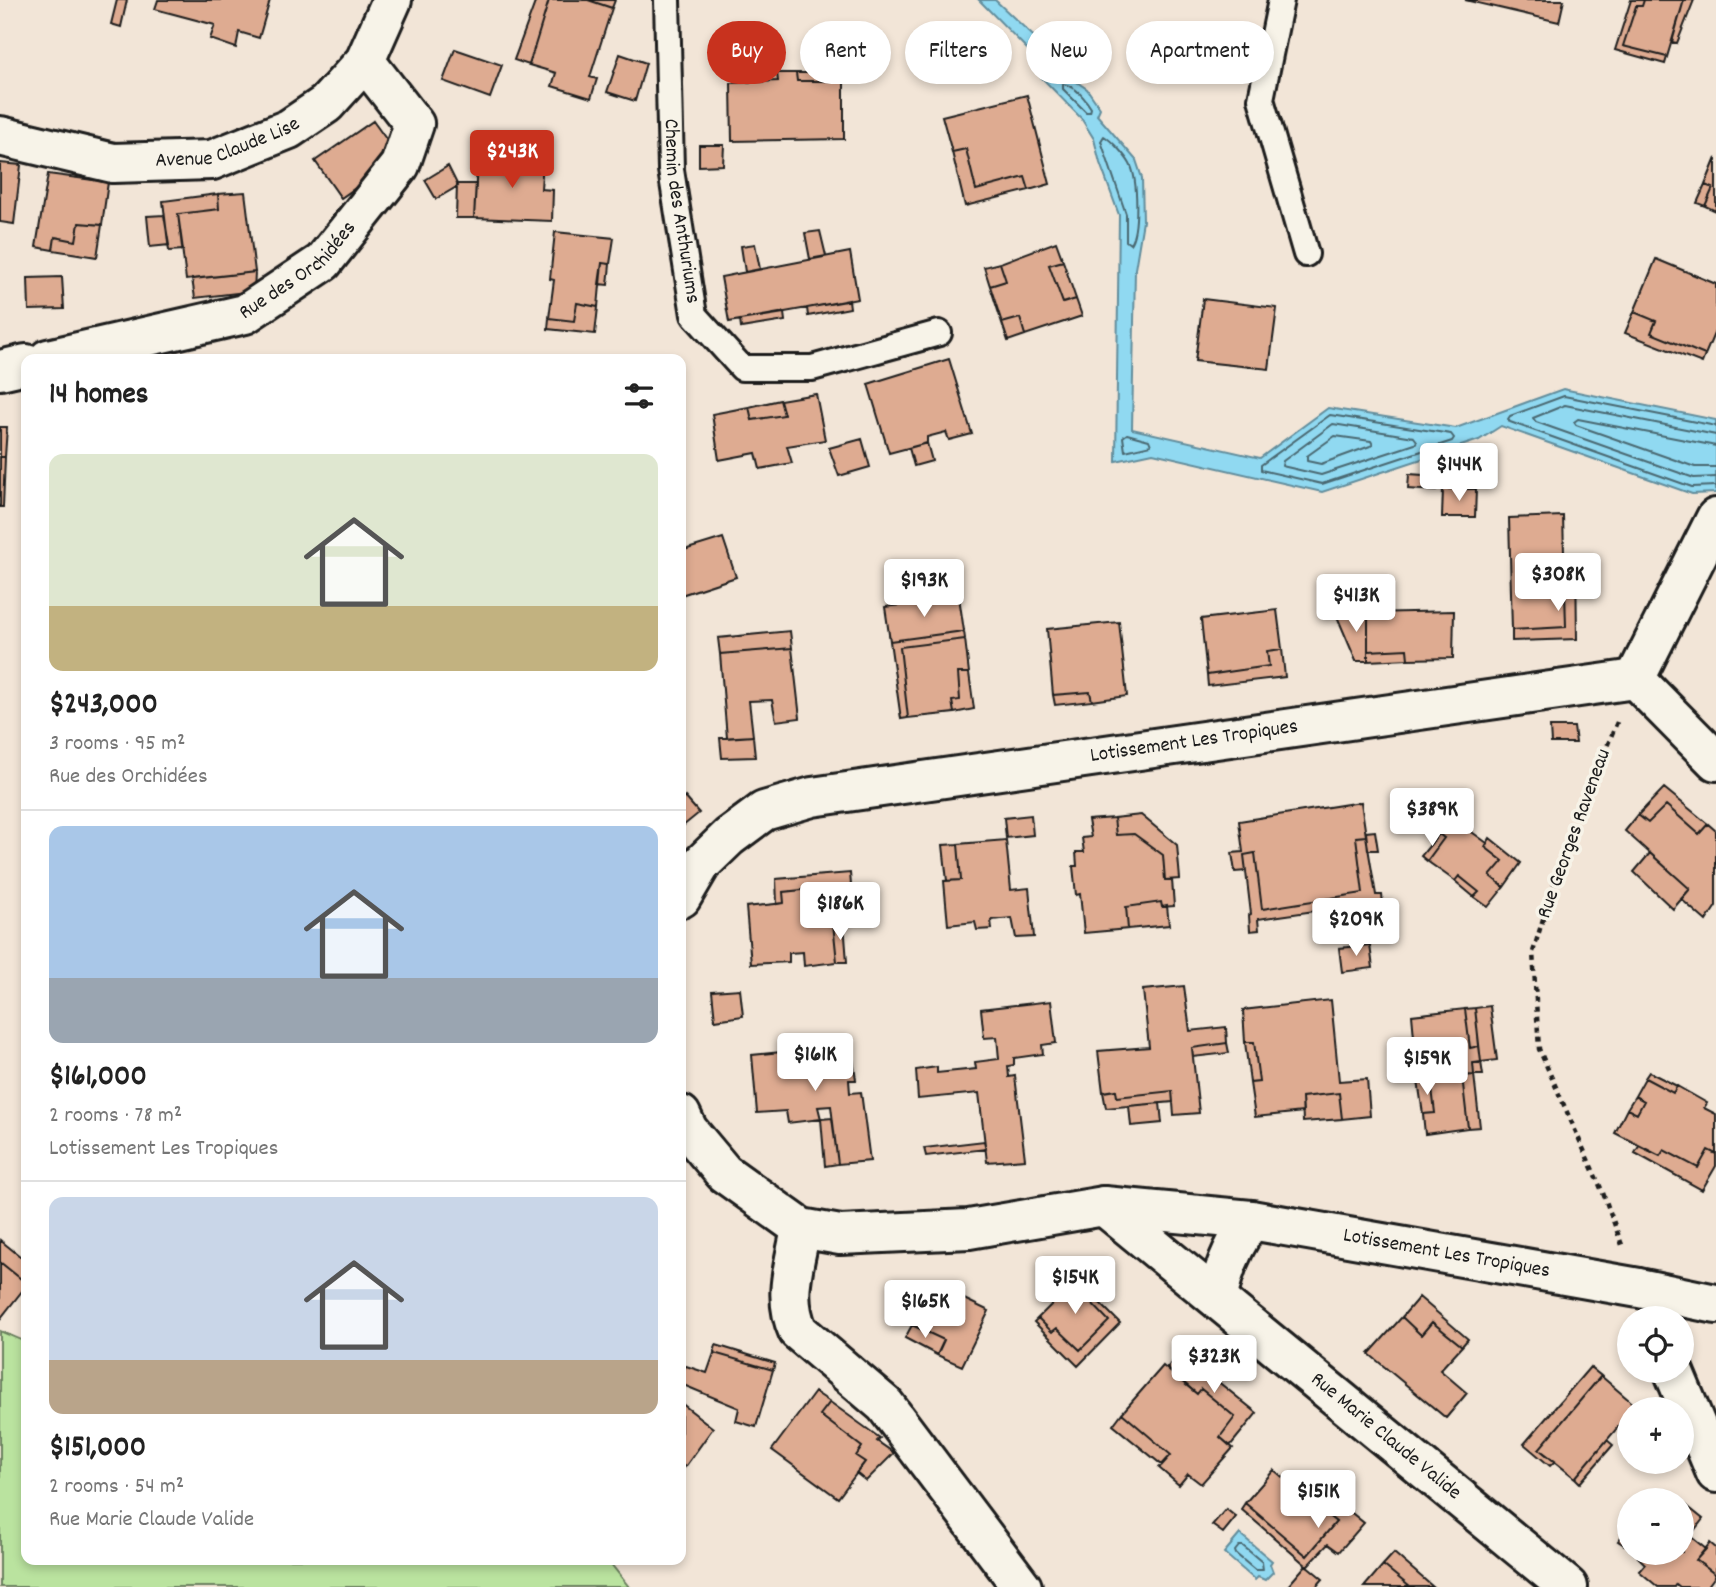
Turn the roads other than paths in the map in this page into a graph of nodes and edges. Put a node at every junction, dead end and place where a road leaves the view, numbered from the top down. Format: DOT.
graph roads {
  1 [pos="392,0"];
  2 [pos="667,0"];
  3 [pos="1281,0"];
  4 [pos="365,61"];
  5 [pos="0,136"];
  6 [pos="1306,254"];
  7 [pos="939,332"];
  8 [pos="70,354"];
  9 [pos="21,365"];
  10 [pos="0,370"];
  11 [pos="1716,518"];
  12 [pos="1635,679"];
  13 [pos="1716,761"];
  14 [pos="686,890"];
  15 [pos="686,1126"];
  16 [pos="1104,1206"];
  17 [pos="1251,1220"];
  18 [pos="802,1228"];
  19 [pos="1218,1299"];
  20 [pos="1645,1303"];
  21 [pos="1716,1304"];
  22 [pos="1678,1383"];
  23 [pos="1716,1474"];
  24 [pos="1022,1587"];
  25 [pos="1568,1587"];
  1 -- 4 [label="street, Avenue Claude Lise"];
  2 -- 7 [label="lane, Chemin des Anthuriums"];
  3 -- 6 [label="lane"];
  4 -- 5 [label="street, Avenue Claude Lise"];
  4 -- 8 [label="street, Rue des Orchidées"];
  9 -- 10 [label="street"];
  11 -- 12 [label="street"];
  12 -- 13 [label="street"];
  12 -- 14 [label="street, Lotissement Les Tropiques"];
  15 -- 18 [label="street, Lotissement Les Tropiques"];
  16 -- 17 [label="street, Lotissement Les Tropiques"];
  16 -- 18 [label="street, Lotissement Les Tropiques"];
  16 -- 19 [label="street, Rue Marie Claude Valide"];
  17 -- 19 [label="street"];
  17 -- 20 [label="street, Lotissement Les Tropiques"];
  18 -- 24 [label="street"];
  19 -- 25 [label="street, Rue Marie Claude Valide"];
  20 -- 21 [label="street, Lotissement Les Tropiques"];
  22 -- 23 [label="street"];
}
